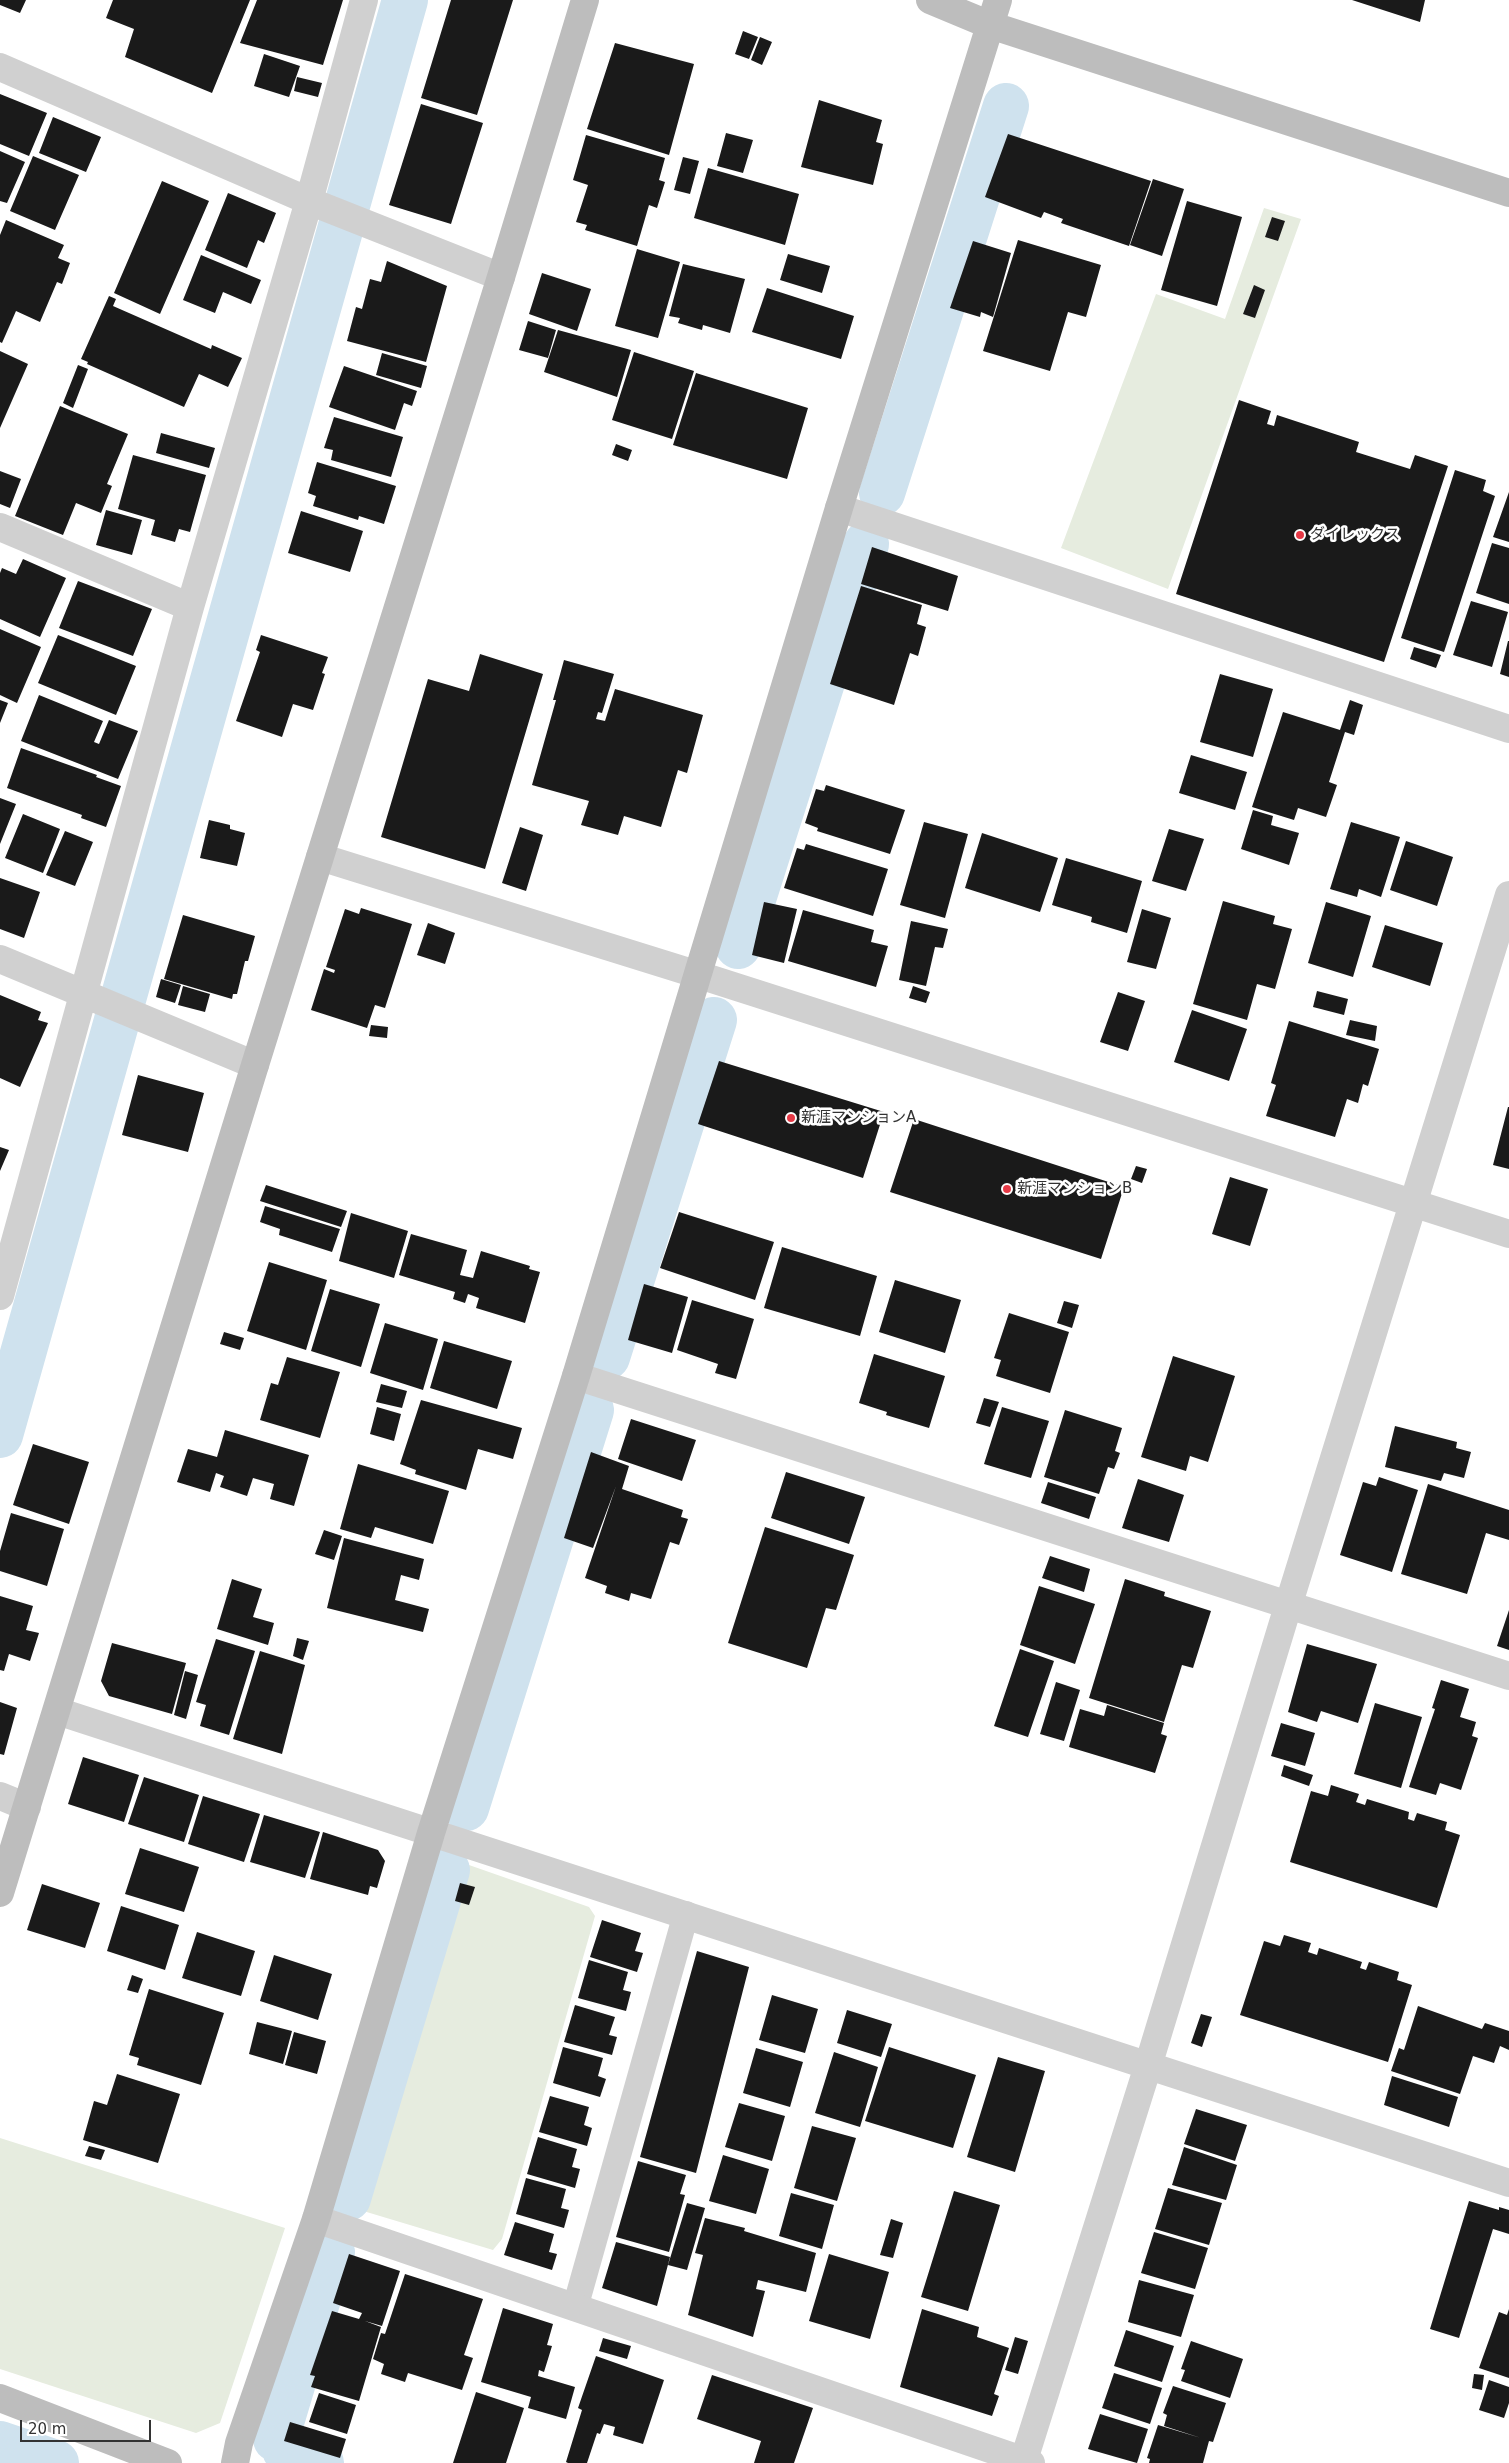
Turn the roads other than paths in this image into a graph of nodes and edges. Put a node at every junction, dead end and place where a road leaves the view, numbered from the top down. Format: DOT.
graph roads {
  1 [pos="364,0"];
  2 [pos="585,0"];
  3 [pos="930,0"];
  4 [pos="994,13"];
  5 [pos="0,67"];
  6 [pos="1509,193"];
  7 [pos="309,201"];
  8 [pos="501,277"];
  9 [pos="839,508"];
  10 [pos="0,527"];
  11 [pos="190,607"];
  12 [pos="1509,729"];
  13 [pos="320,857"];
  14 [pos="1509,895"];
  15 [pos="0,959"];
  16 [pos="699,975"];
  17 [pos="83,994"];
  18 [pos="255,1064"];
  19 [pos="1414,1202"];
  20 [pos="1509,1234"];
  21 [pos="0,1296"];
  22 [pos="576,1376"];
  23 [pos="1289,1603"];
  24 [pos="1509,1676"];
  25 [pos="57,1711"];
  26 [pos="0,1796"];
  27 [pos="27,1806"];
  28 [pos="431,1833"];
  29 [pos="0,1893"];
  30 [pos="686,1914"];
  31 [pos="1148,2066"];
  32 [pos="1509,2183"];
  33 [pos="316,2219"];
  34 [pos="574,2308"];
  35 [pos="0,2398"];
  36 [pos="1026,2462"];
  37 [pos="168,2463"];
  38 [pos="235,2463"];
  1 -- 7 [label="street"];
  2 -- 8 [label="street"];
  3 -- 4 [label="street"];
  4 -- 6 [label="street"];
  4 -- 9 [label="street"];
  5 -- 7 [label="street"];
  7 -- 8 [label="street"];
  7 -- 11 [label="street"];
  8 -- 13 [label="street"];
  9 -- 12 [label="street"];
  9 -- 16 [label="street"];
  10 -- 11 [label="street"];
  11 -- 17 [label="street"];
  13 -- 16 [label="street"];
  13 -- 18 [label="street"];
  14 -- 19 [label="street"];
  15 -- 17 [label="street"];
  16 -- 19 [label="street"];
  16 -- 22 [label="street"];
  17 -- 18 [label="street"];
  17 -- 21 [label="street"];
  18 -- 25 [label="street"];
  19 -- 20 [label="street"];
  19 -- 23 [label="street"];
  22 -- 23 [label="street"];
  22 -- 28 [label="street"];
  23 -- 24 [label="street"];
  23 -- 31 [label="street"];
  25 -- 27 [label="street"];
  25 -- 28 [label="street"];
  26 -- 27 [label="street"];
  27 -- 29 [label="street"];
  28 -- 30 [label="street"];
  28 -- 33 [label="street"];
  30 -- 31 [label="street"];
  30 -- 34 [label="lane"];
  31 -- 32 [label="street"];
  31 -- 36 [label="street"];
  33 -- 34 [label="street"];
  33 -- 38 [label="street"];
  34 -- 36 [label="street"];
  35 -- 37 [label="street"];
}
